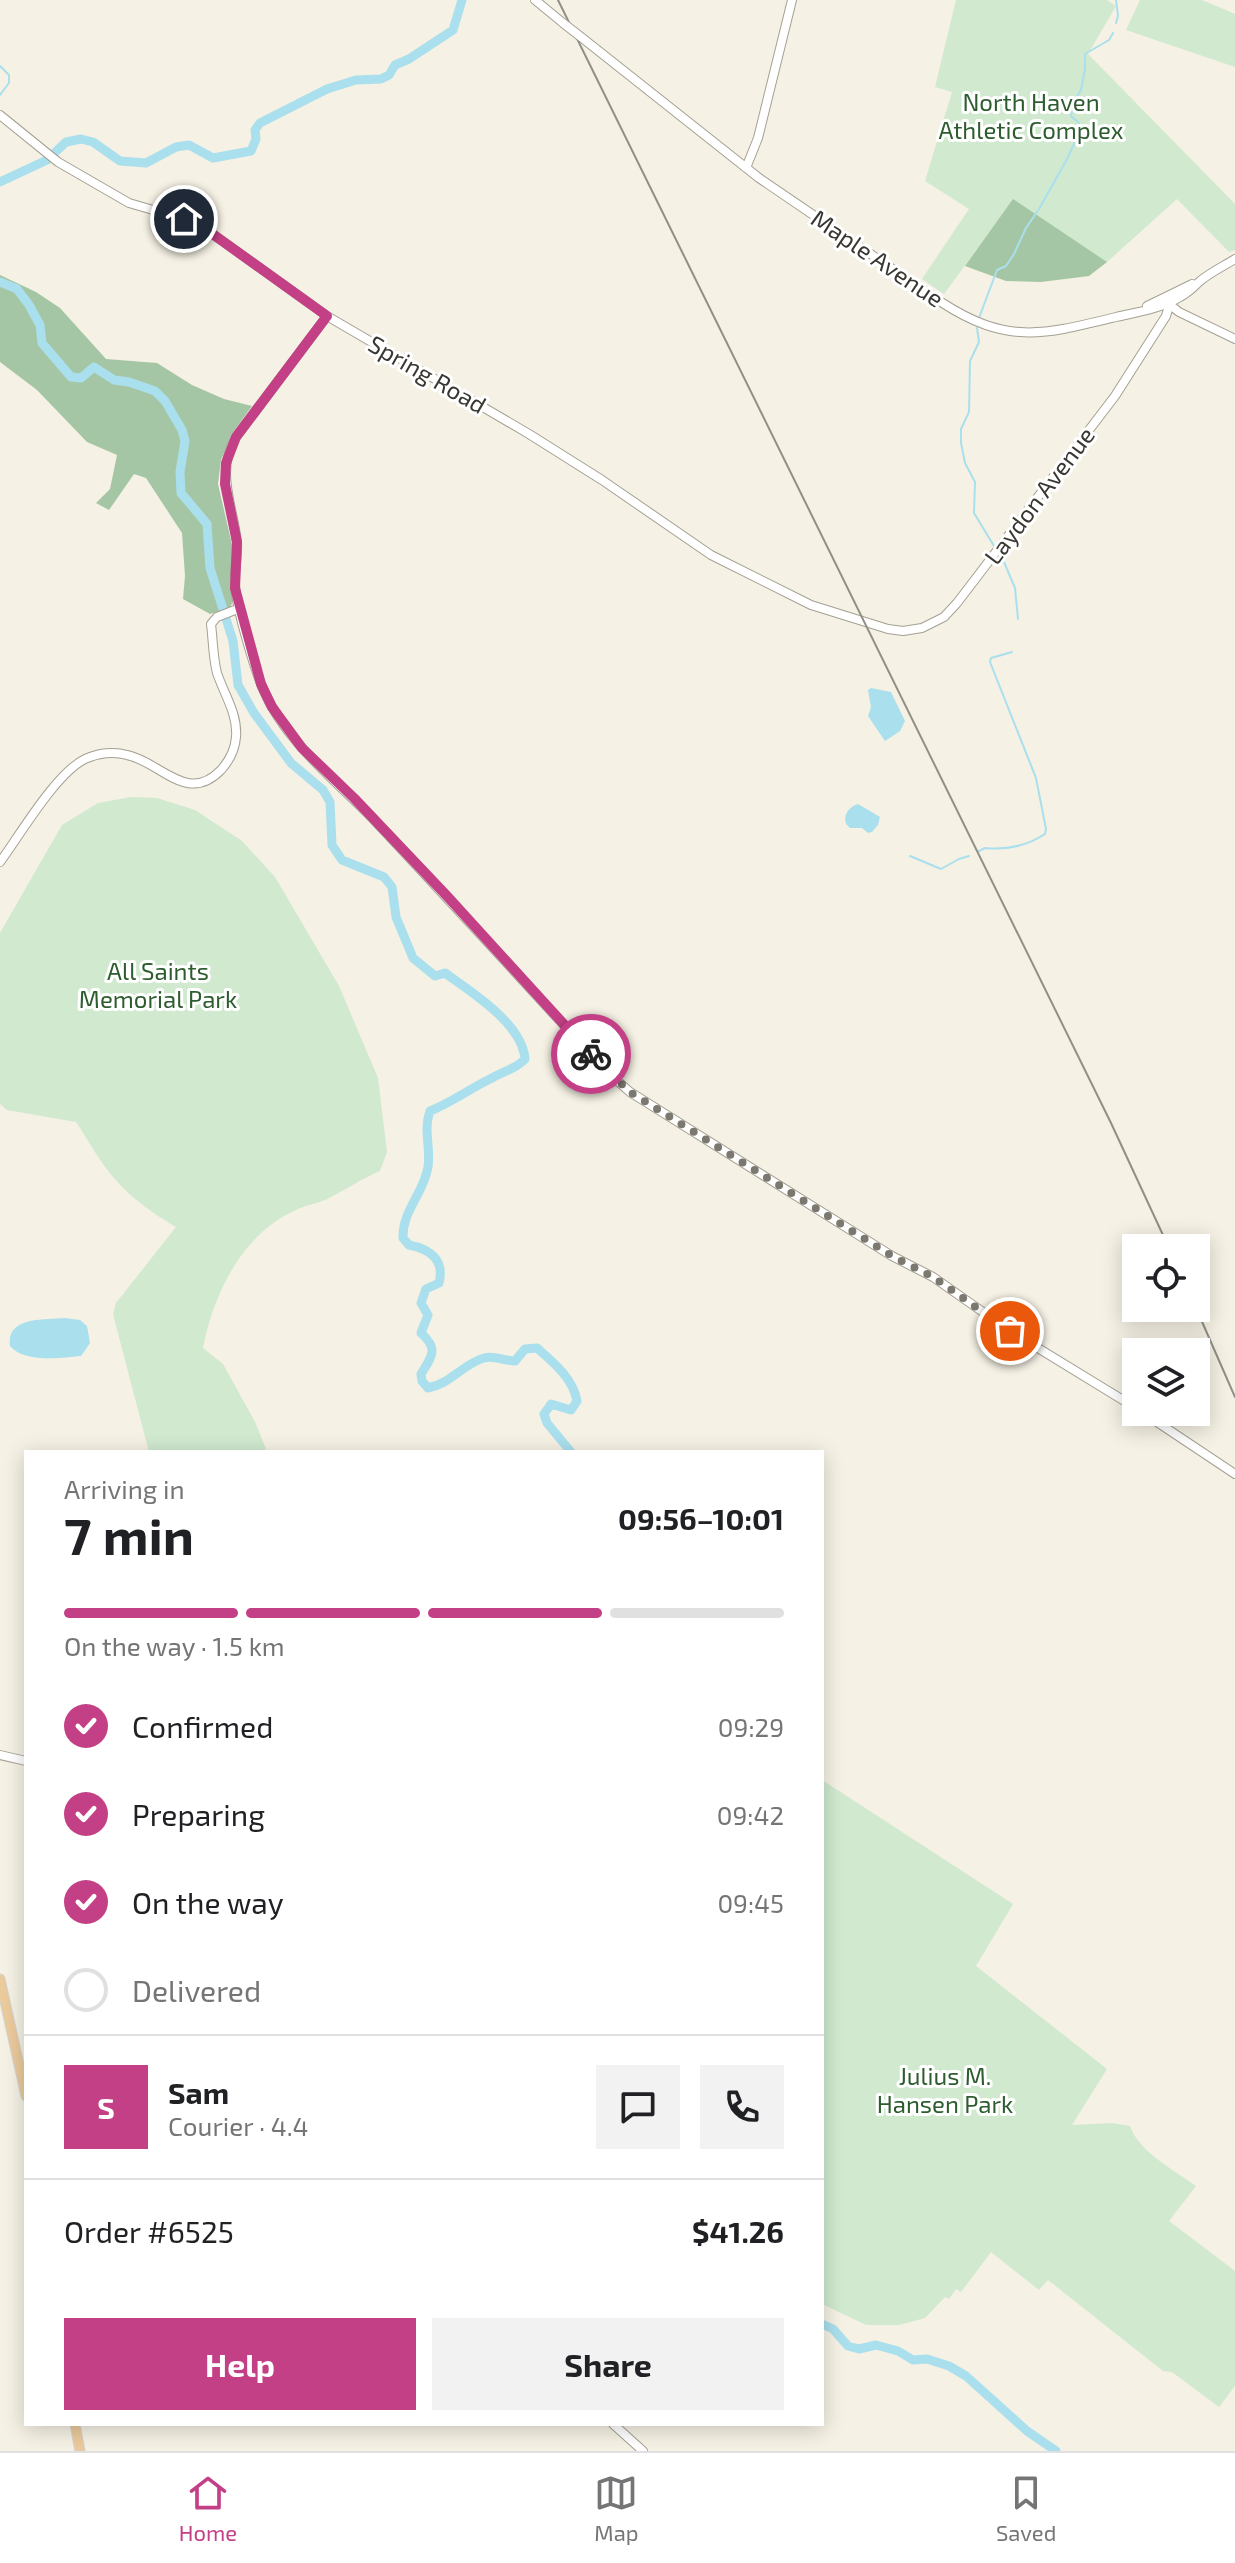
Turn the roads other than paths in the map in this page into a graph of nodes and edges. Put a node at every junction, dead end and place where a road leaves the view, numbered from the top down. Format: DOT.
graph roads {
  1 [pos="535,0"];
  2 [pos="792,0"];
  3 [pos="0,115"];
  4 [pos="746,168"];
  5 [pos="1235,259"];
  6 [pos="1167,300"];
  7 [pos="327,316"];
  8 [pos="1235,339"];
  9 [pos="235,610"];
  10 [pos="863,622"];
  11 [pos="0,862"];
  12 [pos="1122,1399"];
  13 [pos="1163,1426"];
  14 [pos="1235,1474"];
  15 [pos="0,1755"];
  16 [pos="24,1761"];
  17 [pos="0,1979"];
  18 [pos="24,2087"];
  19 [pos="75,2426"];
  20 [pos="615,2426"];
  21 [pos="80,2451"];
  22 [pos="643,2451"];
  1 -- 4 [label="street, Maple Avenue, bridge"];
  2 -- 4 [label="street"];
  3 -- 7 [label="street, Spring Road"];
  4 -- 6 [label="street, Maple Avenue"];
  5 -- 6 [label="street, Maple Avenue"];
  6 -- 8 [label="street"];
  6 -- 10 [label="street, Laydon Avenue"];
  7 -- 9 [label="street"];
  7 -- 10 [label="street, Spring Road"];
  9 -- 11 [label="street"];
  9 -- 12 [label="street"];
  13 -- 14 [label="street"];
  15 -- 16 [label="street"];
  17 -- 18 [label="main road"];
  19 -- 21 [label="main road"];
  20 -- 22 [label="street"];
}
